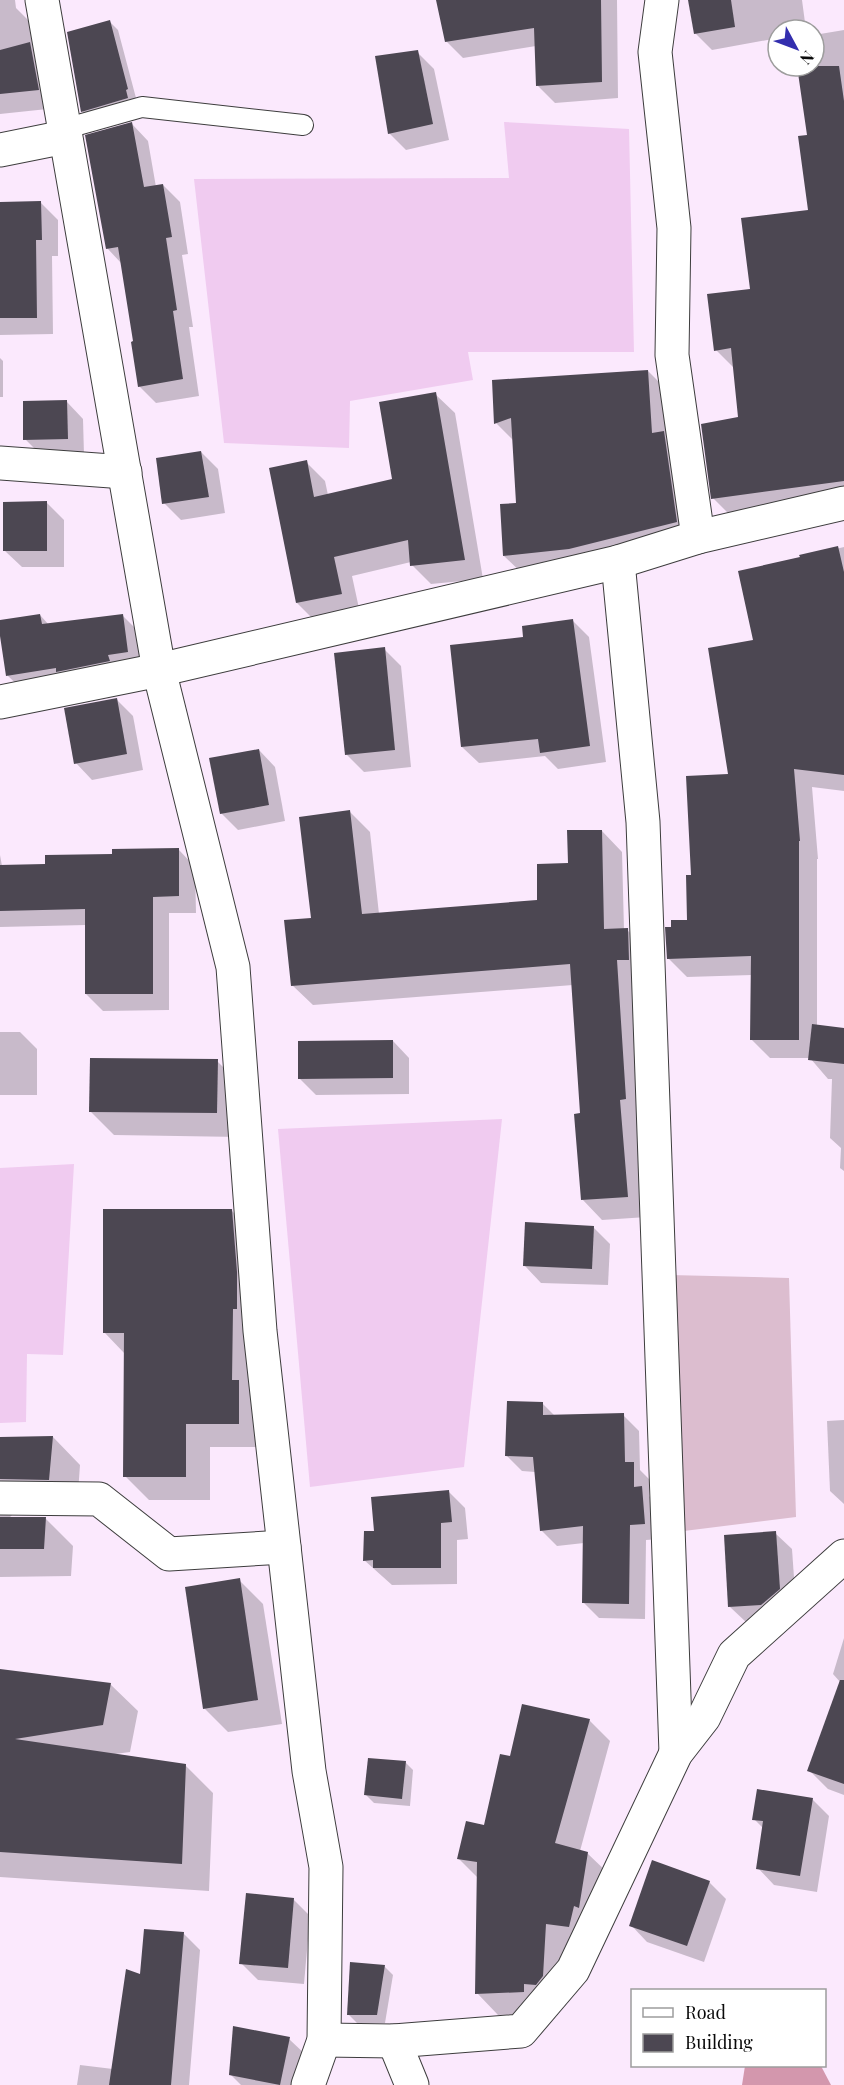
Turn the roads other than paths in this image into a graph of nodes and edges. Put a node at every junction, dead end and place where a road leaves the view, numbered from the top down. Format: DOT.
graph roads {
  1 [pos="42,0"];
  2 [pos="662,0"];
  3 [pos="303,125"];
  4 [pos="64,133"];
  5 [pos="0,150"];
  6 [pos="0,464"];
  7 [pos="125,472"];
  8 [pos="844,503"];
  9 [pos="698,537"];
  10 [pos="618,562"];
  11 [pos="159,669"];
  12 [pos="0,702"];
  13 [pos="0,1498"];
  14 [pos="284,1547"];
  15 [pos="844,1556"];
  16 [pos="676,1753"];
  17 [pos="324,2040"];
  18 [pos="394,2041"];
  19 [pos="308,2085"];
  20 [pos="412,2085"];
  1 -- 4 [label="street"];
  2 -- 9 [label="street"];
  3 -- 4 [label="lane"];
  4 -- 5 [label="street"];
  4 -- 7 [label="street"];
  6 -- 7 [label="street"];
  7 -- 11 [label="street"];
  8 -- 9 [label="street"];
  9 -- 10 [label="street"];
  10 -- 11 [label="street"];
  10 -- 16 [label="street"];
  11 -- 12 [label="street"];
  11 -- 14 [label="street"];
  13 -- 14 [label="street"];
  14 -- 17 [label="street"];
  15 -- 16 [label="street"];
  16 -- 18 [label="street"];
  17 -- 18 [label="street"];
  17 -- 19 [label="street"];
  18 -- 20 [label="street"];
}
